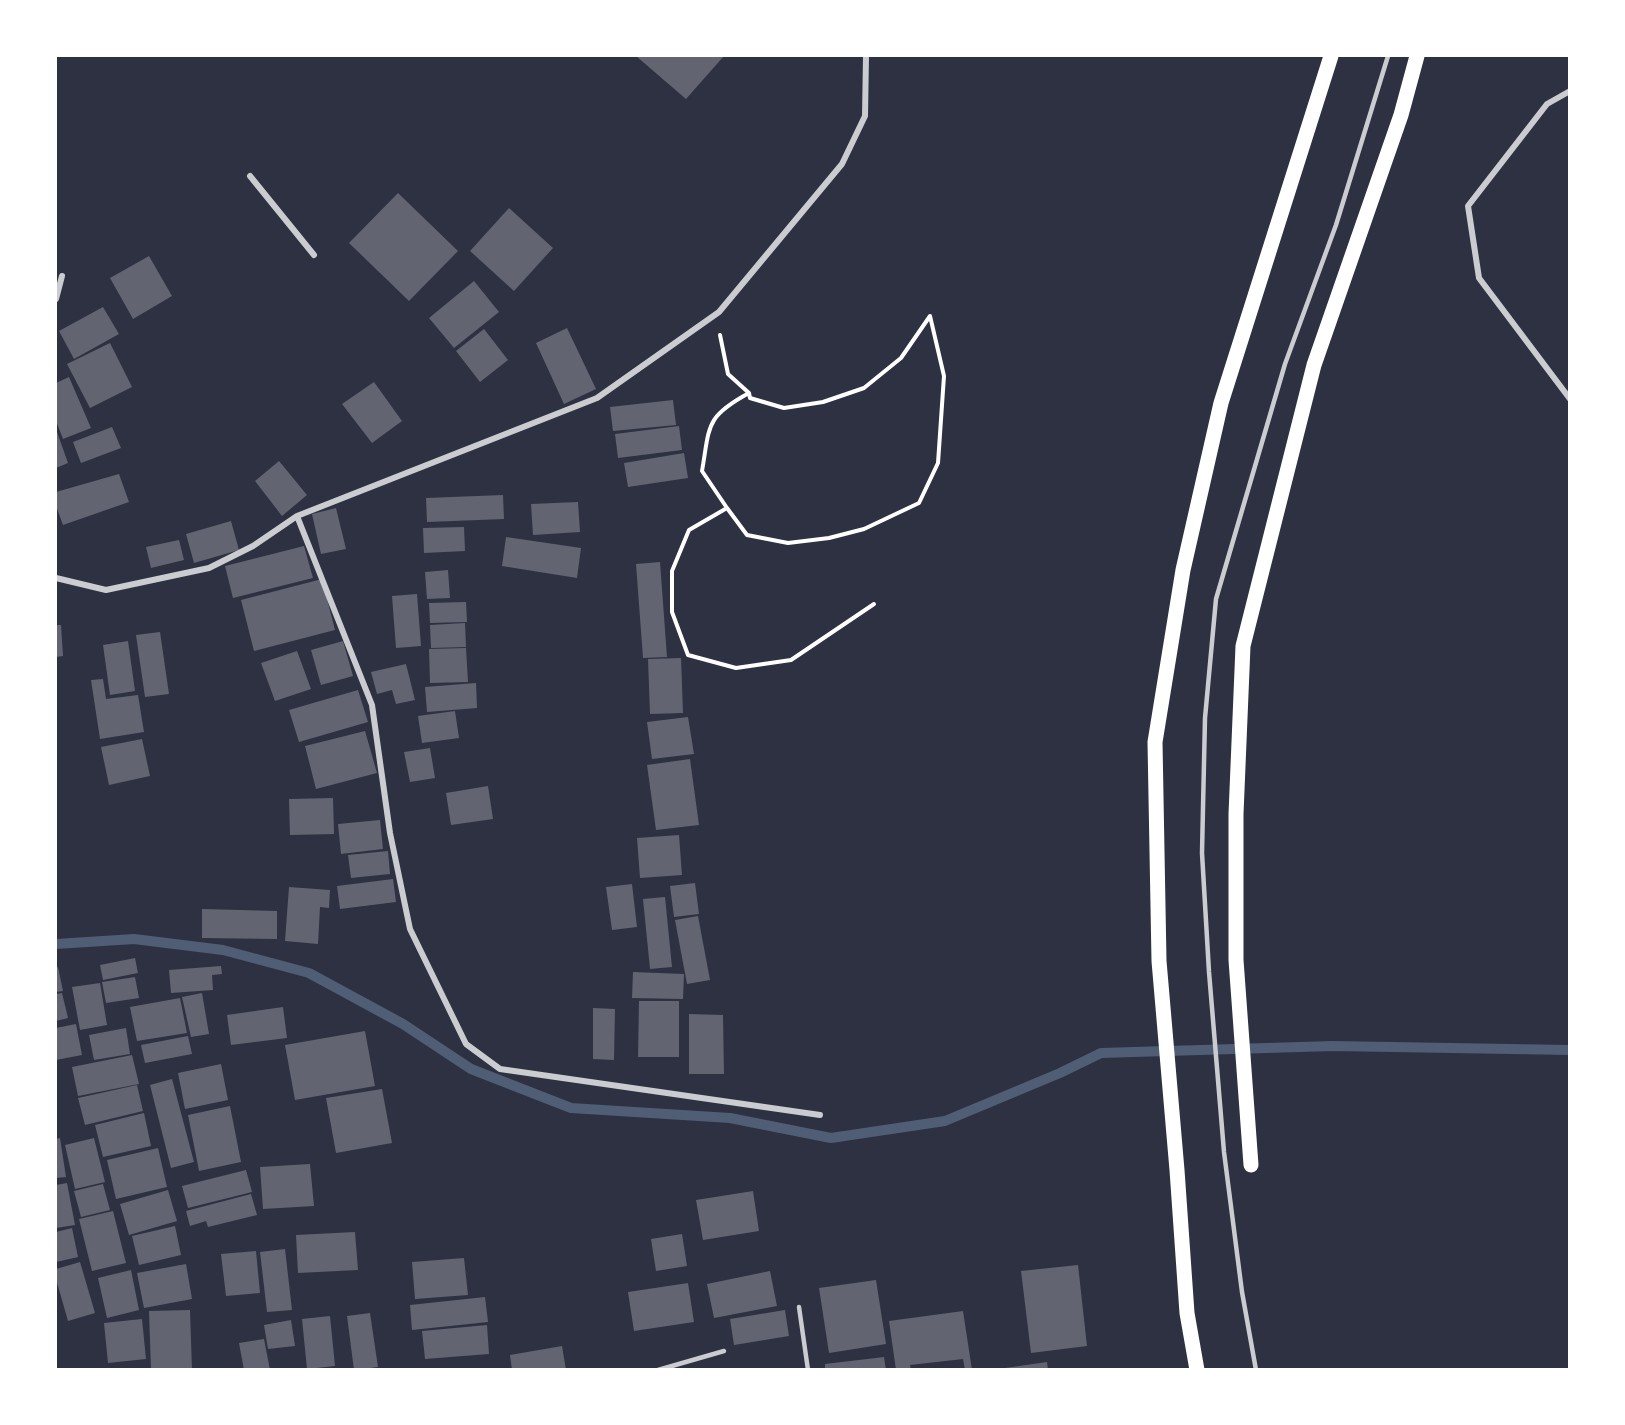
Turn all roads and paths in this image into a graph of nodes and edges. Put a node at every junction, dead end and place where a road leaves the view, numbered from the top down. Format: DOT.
graph roads {
  1 [pos="866,56"];
  2 [pos="1331,56"];
  3 [pos="1388,56"];
  4 [pos="1418,56"];
  5 [pos="1569,91"];
  6 [pos="250,176"];
  7 [pos="314,255"];
  8 [pos="62,276"];
  9 [pos="56,298"];
  10 [pos="719,312"];
  11 [pos="749,393"];
  12 [pos="1569,399"];
  13 [pos="728,508"];
  14 [pos="297,516"];
  15 [pos="56,578"];
  16 [pos="874,604"];
  17 [pos="820,1115"];
  18 [pos="1251,1165"];
  19 [pos="799,1307"];
  20 [pos="724,1351"];
  21 [pos="658,1370"];
  22 [pos="808,1370"];
  23 [pos="1197,1370"];
  24 [pos="1256,1370"];
  1 -- 10 [label="street"];
  2 -- 23 [label="main road"];
  3 -- 24 [label="lane"];
  4 -- 18 [label="main road"];
  5 -- 12 [label="street"];
  6 -- 7 [label="street"];
  8 -- 9 [label="street"];
  10 -- 11 [label="path"];
  10 -- 14 [label="street"];
  11 -- 13 [label="path"];
  11 -- 13 [label="path"];
  13 -- 16 [label="path"];
  14 -- 15 [label="street"];
  14 -- 17 [label="street"];
  19 -- 22 [label="lane"];
  20 -- 21 [label="lane"];
}
